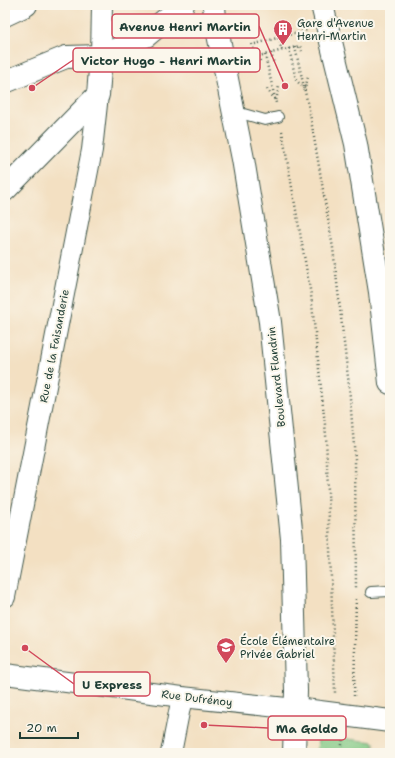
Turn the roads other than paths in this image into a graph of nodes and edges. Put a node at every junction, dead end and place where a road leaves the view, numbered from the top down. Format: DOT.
graph roads {
  1 [pos="26,5"];
  2 [pos="102,5"];
  3 [pos="183,5"];
  4 [pos="214,5"];
  5 [pos="322,5"];
  6 [pos="5,15"];
  7 [pos="101,56"];
  8 [pos="5,82"];
  9 [pos="98,95"];
  10 [pos="233,111"];
  11 [pos="279,117"];
  12 [pos="5,190"];
  13 [pos="390,383"];
  14 [pos="390,591"];
  15 [pos="371,592"];
  16 [pos="5,597"];
  17 [pos="5,674"];
  18 [pos="182,697"];
  19 [pos="296,709"];
  20 [pos="390,721"];
  21 [pos="171,753"];
  22 [pos="294,753"];
  1 -- 6 [label="street"];
  2 -- 7 [label="street"];
  3 -- 7 [label="street"];
  4 -- 10 [label="street, Boulevard Flandrin"];
  5 -- 13 [label="street"];
  7 -- 8 [label="street"];
  7 -- 9 [label="street"];
  9 -- 12 [label="street"];
  9 -- 16 [label="street, Rue de la Faisanderie"];
  10 -- 11 [label="lane"];
  10 -- 19 [label="street, Boulevard Flandrin"];
  14 -- 15 [label="lane"];
  17 -- 18 [label="street, Rue Dufrénoy"];
  18 -- 19 [label="street, Rue Dufrénoy"];
  18 -- 21 [label="street"];
  19 -- 20 [label="street, Rue Dufrénoy"];
  19 -- 22 [label="street, Boulevard Flandrin"];
}
